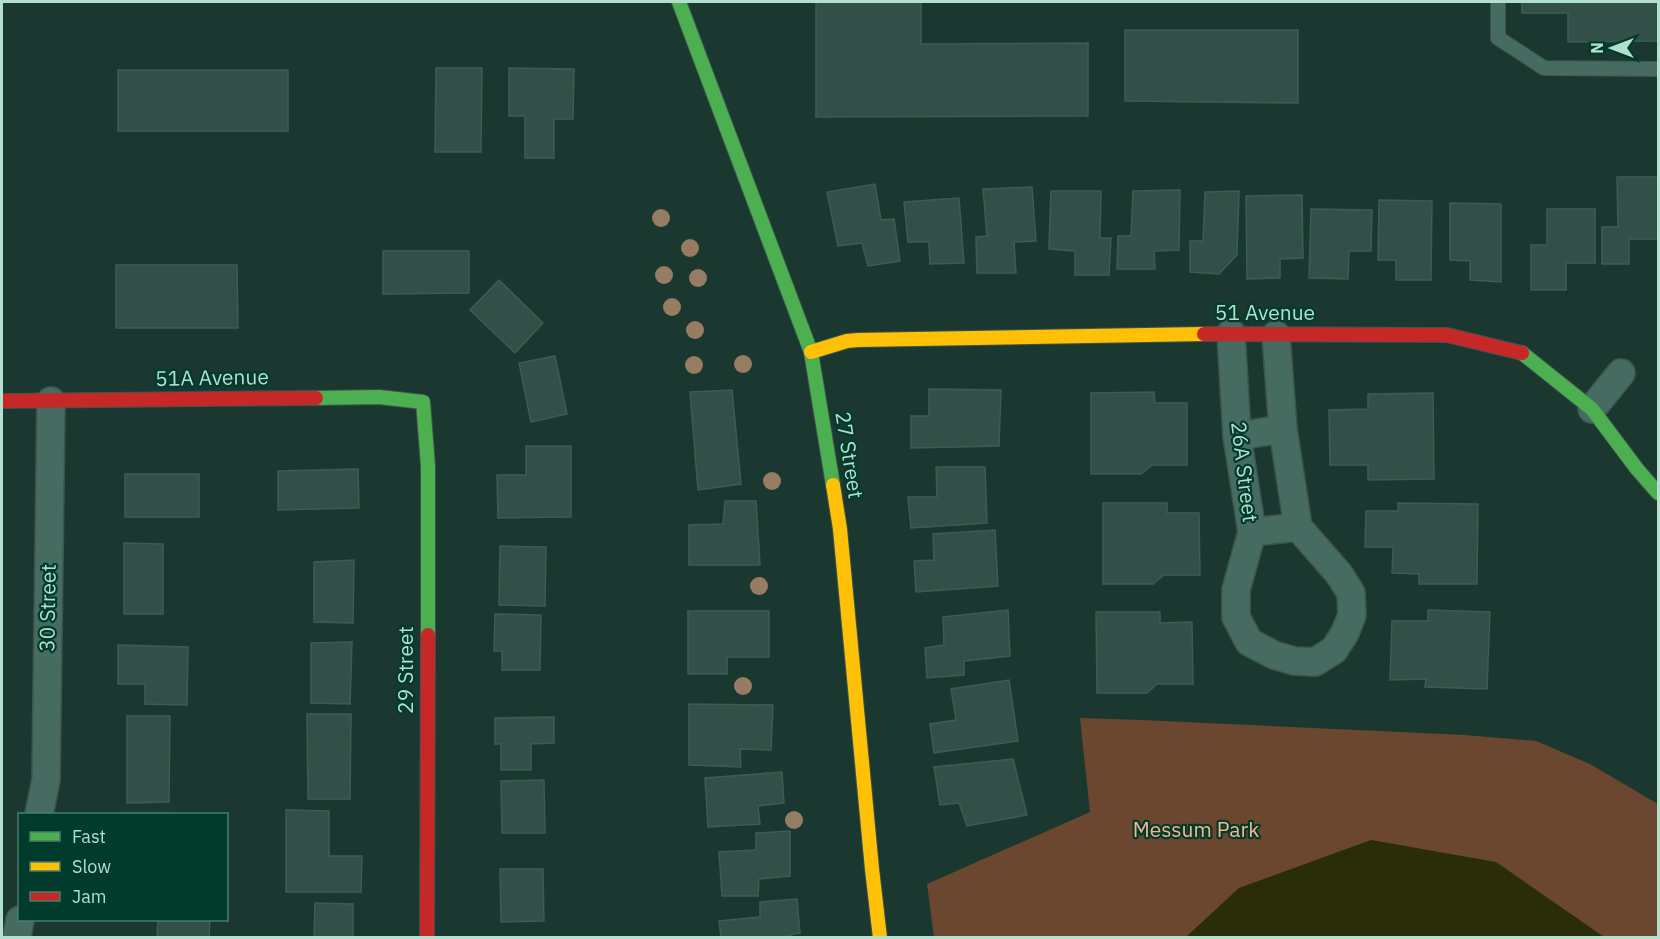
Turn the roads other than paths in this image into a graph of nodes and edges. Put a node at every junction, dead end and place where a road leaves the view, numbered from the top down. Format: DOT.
graph roads {
  1 [pos="679,2"];
  2 [pos="1498,2"];
  3 [pos="1659,69"];
  4 [pos="1231,333"];
  5 [pos="1276,335"];
  6 [pos="811,352"];
  7 [pos="1621,373"];
  8 [pos="2,401"];
  9 [pos="51,401"];
  10 [pos="423,402"];
  11 [pos="1592,409"];
  12 [pos="1283,429"];
  13 [pos="1237,436"];
  14 [pos="1659,493"];
  15 [pos="1298,527"];
  16 [pos="1252,532"];
  17 [pos="39,813"];
  18 [pos="427,938"];
  19 [pos="880,938"];
  1 -- 6 [label="street, 27 Street"];
  2 -- 3 [label="lane"];
  4 -- 5 [label="street, 51 Avenue"];
  4 -- 6 [label="street, 51 Avenue"];
  4 -- 13 [label="street, 26A Street"];
  5 -- 11 [label="street, 51 Avenue"];
  5 -- 12 [label="street, 26A Street"];
  6 -- 19 [label="street, 27 Street"];
  7 -- 11 [label="street"];
  8 -- 9 [label="street, 51A Avenue"];
  9 -- 10 [label="street, 51A Avenue"];
  9 -- 17 [label="street, 30 Street"];
  10 -- 18 [label="street, 29 Street"];
  11 -- 14 [label="street, 51 Avenue"];
  12 -- 13 [label="street"];
  12 -- 15 [label="street, 26A Street"];
  13 -- 16 [label="street, 26A Street"];
  15 -- 16 [label="street"];
  15 -- 16 [label="street, 26A Street"];
}
